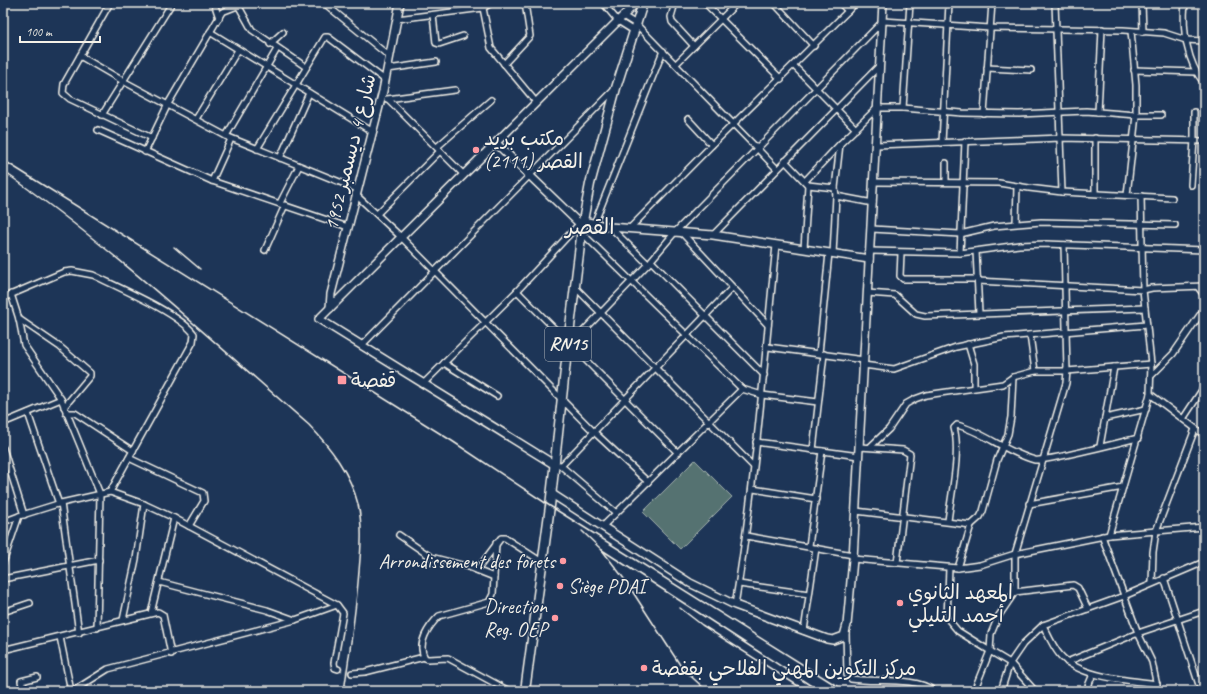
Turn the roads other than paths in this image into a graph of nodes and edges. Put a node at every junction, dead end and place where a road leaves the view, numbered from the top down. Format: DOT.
graph roads {
  1 [pos="110,3"];
  2 [pos="172,3"];
  3 [pos="214,3"];
  4 [pos="244,3"];
  5 [pos="324,3"];
  6 [pos="400,3"];
  7 [pos="491,3"];
  8 [pos="525,3"];
  9 [pos="603,3"];
  10 [pos="636,3"];
  11 [pos="643,3"];
  12 [pos="675,3"];
  13 [pos="705,3"];
  14 [pos="737,3"];
  15 [pos="774,3"];
  16 [pos="840,3"];
  17 [pos="856,3"];
  18 [pos="883,3"];
  19 [pos="910,3"];
  20 [pos="949,3"];
  21 [pos="992,3"];
  22 [pos="1055,3"];
  23 [pos="1142,3"];
  24 [pos="1185,3"];
  25 [pos="238,5"];
  26 [pos="483,8"];
  27 [pos="848,11"];
  28 [pos="433,15"];
  29 [pos="219,18"];
  30 [pos="620,18"];
  31 [pos="397,19"];
  32 [pos="721,19"];
  33 [pos="883,21"];
  34 [pos="908,23"];
  35 [pos="948,25"];
  36 [pos="635,28"];
  37 [pos="990,28"];
  38 [pos="1056,29"];
  39 [pos="1102,29"];
  40 [pos="1131,31"];
  41 [pos="210,32"];
  42 [pos="283,32"];
  43 [pos="1143,32"];
  44 [pos="464,36"];
  45 [pos="1186,40"];
  46 [pos="1204,41"];
  47 [pos="270,44"];
  48 [pos="694,46"];
  49 [pos="814,46"];
  50 [pos="277,49"];
  51 [pos="238,50"];
  52 [pos="663,51"];
  53 [pos="80,56"];
  54 [pos="389,56"];
  55 [pos="436,62"];
  56 [pos="504,64"];
  57 [pos="676,64"];
  58 [pos="794,66"];
  59 [pos="879,66"];
  60 [pos="267,67"];
  61 [pos="306,68"];
  62 [pos="987,68"];
  63 [pos="388,69"];
  64 [pos="1031,70"];
  65 [pos="1134,70"];
  66 [pos="1196,72"];
  67 [pos="781,79"];
  68 [pos="385,80"];
  69 [pos="122,81"];
  70 [pos="1204,83"];
  71 [pos="295,85"];
  72 [pos="616,88"];
  73 [pos="816,89"];
  74 [pos="455,90"];
  75 [pos="309,93"];
  76 [pos="381,99"];
  77 [pos="389,100"];
  78 [pos="491,100"];
  79 [pos="536,102"];
  80 [pos="168,104"];
  81 [pos="878,108"];
  82 [pos="903,108"];
  83 [pos="836,109"];
  84 [pos="944,112"];
  85 [pos="1098,112"];
  86 [pos="1194,112"];
  87 [pos="1058,113"];
  88 [pos="984,114"];
  89 [pos="102,115"];
  90 [pos="1136,115"];
  91 [pos="1161,115"];
  92 [pos="688,119"];
  93 [pos="196,120"];
  94 [pos="733,124"];
  95 [pos="856,129"];
  96 [pos="98,130"];
  97 [pos="373,132"];
  98 [pos="152,138"];
  99 [pos="228,138"];
  100 [pos="1061,138"];
  101 [pos="1095,138"];
  102 [pos="1132,139"];
  103 [pos="1194,140"];
  104 [pos="1204,140"];
  105 [pos="965,142"];
  106 [pos="496,143"];
  107 [pos="942,143"];
  108 [pos="840,144"];
  109 [pos="712,145"];
  110 [pos="876,145"];
  111 [pos="757,148"];
  112 [pos="257,149"];
  113 [pos="438,149"];
  114 [pos="145,152"];
  115 [pos="280,158"];
  116 [pos="784,161"];
  117 [pos="946,163"];
  118 [pos="299,166"];
  119 [pos="777,169"];
  120 [pos="464,175"];
  121 [pos="530,177"];
  122 [pos="212,181"];
  123 [pos="875,182"];
  124 [pos="946,182"];
  125 [pos="962,182"];
  126 [pos="806,183"];
  127 [pos="1191,185"];
  128 [pos="1017,186"];
  129 [pos="834,188"];
  130 [pos="356,192"];
  131 [pos="1062,192"];
  132 [pos="1095,193"];
  133 [pos="1127,195"];
  134 [pos="836,196"];
  135 [pos="1141,196"];
  136 [pos="1172,198"];
  137 [pos="873,203"];
  138 [pos="283,204"];
  139 [pos="377,214"];
  140 [pos="1016,223"];
  141 [pos="594,224"];
  142 [pos="1142,225"];
  143 [pos="1175,225"];
  144 [pos="582,226"];
  145 [pos="348,227"];
  146 [pos="610,227"];
  147 [pos="631,228"];
  148 [pos="872,229"];
  149 [pos="678,232"];
  150 [pos="960,234"];
  151 [pos="713,235"];
  152 [pos="402,237"];
  153 [pos="776,245"];
  154 [pos="1064,245"];
  155 [pos="1142,246"];
  156 [pos="265,250"];
  157 [pos="804,250"];
  158 [pos="1204,250"];
  159 [pos="870,251"];
  160 [pos="976,252"];
  161 [pos="831,253"];
  162 [pos="901,253"];
  163 [pos="960,253"];
  164 [pos="869,260"];
  165 [pos="650,263"];
  166 [pos="435,271"];
  167 [pos="978,280"];
  168 [pos="632,281"];
  169 [pos="1066,287"];
  170 [pos="1201,287"];
  171 [pos="576,288"];
  172 [pos="732,288"];
  173 [pos="1143,290"];
  174 [pos="516,291"];
  175 [pos="867,293"];
  176 [pos="11,294"];
  177 [pos="1204,295"];
  178 [pos="3,298"];
  179 [pos="330,308"];
  180 [pos="1146,308"];
  181 [pos="1204,309"];
  182 [pos="1066,310"];
  183 [pos="601,312"];
  184 [pos="979,313"];
  185 [pos="705,315"];
  186 [pos="20,319"];
  187 [pos="486,321"];
  188 [pos="768,325"];
  189 [pos="1146,325"];
  190 [pos="1067,332"];
  191 [pos="686,335"];
  192 [pos="1030,335"];
  193 [pos="569,344"];
  194 [pos="968,344"];
  195 [pos="362,345"];
  196 [pos="768,347"];
  197 [pos="821,354"];
  198 [pos="444,363"];
  199 [pos="863,363"];
  200 [pos="1151,364"];
  201 [pos="1114,367"];
  202 [pos="656,368"];
  203 [pos="1034,371"];
  204 [pos="1068,371"];
  205 [pos="764,375"];
  206 [pos="1151,376"];
  207 [pos="1013,377"];
  208 [pos="423,384"];
  209 [pos="974,387"];
  210 [pos="1204,388"];
  211 [pos="742,389"];
  212 [pos="1150,394"];
  213 [pos="762,395"];
  214 [pos="497,396"];
  215 [pos="60,399"];
  216 [pos="562,399"];
  217 [pos="624,400"];
  218 [pos="818,402"];
  219 [pos="64,407"];
  220 [pos="1146,409"];
  221 [pos="28,413"];
  222 [pos="66,413"];
  223 [pos="1105,418"];
  224 [pos="1183,419"];
  225 [pos="3,423"];
  226 [pos="710,423"];
  227 [pos="1195,428"];
  228 [pos="594,432"];
  229 [pos="1204,435"];
  230 [pos="1138,438"];
  231 [pos="756,442"];
  232 [pos="1100,446"];
  233 [pos="860,447"];
  234 [pos="870,447"];
  235 [pos="1003,447"];
  236 [pos="3,448"];
  237 [pos="813,450"];
  238 [pos="133,451"];
  239 [pos="822,451"];
  240 [pos="678,453"];
  241 [pos="859,456"];
  242 [pos="129,458"];
  243 [pos="1044,459"];
  244 [pos="559,465"];
  245 [pos="753,466"];
  246 [pos="648,482"];
  247 [pos="1123,487"];
  248 [pos="752,489"];
  249 [pos="110,492"];
  250 [pos="100,494"];
  251 [pos="552,494"];
  252 [pos="816,499"];
  253 [pos="60,504"];
  254 [pos="144,504"];
  255 [pos="1029,504"];
  256 [pos="615,512"];
  257 [pos="856,512"];
  258 [pos="21,516"];
  259 [pos="903,516"];
  260 [pos="174,518"];
  261 [pos="948,521"];
  262 [pos="3,522"];
  263 [pos="971,525"];
  264 [pos="189,526"];
  265 [pos="1204,527"];
  266 [pos="602,528"];
  267 [pos="1156,530"];
  268 [pos="399,535"];
  269 [pos="1109,535"];
  270 [pos="746,536"];
  271 [pos="1102,536"];
  272 [pos="496,543"];
  273 [pos="808,546"];
  274 [pos="816,548"];
  275 [pos="4,554"];
  276 [pos="1015,554"];
  277 [pos="853,557"];
  278 [pos="99,560"];
  279 [pos="3,562"];
  280 [pos="542,562"];
  281 [pos="897,562"];
  282 [pos="1204,562"];
  283 [pos="70,567"];
  284 [pos="949,568"];
  285 [pos="958,568"];
  286 [pos="477,570"];
  287 [pos="494,577"];
  288 [pos="1164,578"];
  289 [pos="3,579"];
  290 [pos="159,582"];
  291 [pos="1152,583"];
  292 [pos="739,584"];
  293 [pos="1015,592"];
  294 [pos="809,594"];
  295 [pos="1124,596"];
  296 [pos="30,603"];
  297 [pos="337,605"];
  298 [pos="736,605"];
  299 [pos="1088,609"];
  300 [pos="1204,610"];
  301 [pos="3,612"];
  302 [pos="151,613"];
  303 [pos="1179,619"];
  304 [pos="123,620"];
  305 [pos="295,620"];
  306 [pos="1043,625"];
  307 [pos="97,628"];
  308 [pos="804,631"];
  309 [pos="846,631"];
  310 [pos="79,632"];
  311 [pos="1138,633"];
  312 [pos="60,637"];
  313 [pos="3,650"];
  314 [pos="990,651"];
  315 [pos="171,654"];
  316 [pos="424,657"];
  317 [pos="1067,662"];
  318 [pos="1010,663"];
  319 [pos="338,669"];
  320 [pos="352,673"];
  321 [pos="1093,674"];
  322 [pos="37,677"];
  323 [pos="1157,684"];
  324 [pos="1029,689"];
  325 [pos="23,691"];
  326 [pos="72,691"];
  327 [pos="509,691"];
  328 [pos="525,691"];
  329 [pos="934,691"];
  330 [pos="974,691"];
  331 [pos="1001,691"];
  332 [pos="1035,691"];
  333 [pos="1086,691"];
  334 [pos="1158,691"];
  335 [pos="1201,691"];
  1 -- 53 [label="street"];
  2 -- 69 [label="street"];
  3 -- 29 [label="street"];
  4 -- 25 [label="street"];
  5 -- 54 [label="street"];
  6 -- 31 [label="street, شارع 4 ديسمبر 1952"];
  7 -- 26 [label="street"];
  8 -- 56 [label="street"];
  9 -- 30 [label="street"];
  10 -- 30 [label="street"];
  11 -- 36 [label="main road, RN15"];
  12 -- 48 [label="street"];
  13 -- 32 [label="street"];
  14 -- 32 [label="street"];
  15 -- 49 [label="street"];
  16 -- 27 [label="street"];
  17 -- 27 [label="street"];
  18 -- 33 [label="street"];
  19 -- 34 [label="street"];
  20 -- 35 [label="street"];
  21 -- 37 [label="street"];
  22 -- 38 [label="street"];
  23 -- 43 [label="street"];
  24 -- 45 [label="street"];
  25 -- 29 [label="street"];
  25 -- 47 [label="street"];
  26 -- 28 [label="street"];
  26 -- 56 [label="street"];
  27 -- 49 [label="street"];
  28 -- 31 [label="street"];
  28 -- 44 [label="street"];
  29 -- 41 [label="street"];
  30 -- 36 [label="street"];
  30 -- 79 [label="street"];
  31 -- 54 [label="street, شارع 4 ديسمبر 1952"];
  32 -- 48 [label="street"];
  32 -- 67 [label="street"];
  33 -- 34 [label="street"];
  33 -- 59 [label="street"];
  33 -- 73 [label="street"];
  34 -- 35 [label="street"];
  34 -- 82 [label="street"];
  35 -- 37 [label="street"];
  35 -- 84 [label="street"];
  36 -- 52 [label="street"];
  36 -- 72 [label="main road, RN15"];
  37 -- 38 [label="street"];
  37 -- 62 [label="street"];
  38 -- 39 [label="street"];
  38 -- 87 [label="street"];
  39 -- 40 [label="street"];
  39 -- 85 [label="street"];
  40 -- 43 [label="street"];
  40 -- 65 [label="street"];
  41 -- 51 [label="street"];
  41 -- 80 [label="street"];
  42 -- 47 [label="street"];
  43 -- 45 [label="street"];
  45 -- 46 [label="street"];
  45 -- 66 [label="street"];
  47 -- 50 [label="street"];
  48 -- 57 [label="street"];
  49 -- 58 [label="street"];
  50 -- 60 [label="street"];
  50 -- 61 [label="street"];
  51 -- 60 [label="street"];
  51 -- 93 [label="street"];
  52 -- 57 [label="street"];
  52 -- 141 [label="street"];
  53 -- 69 [label="street"];
  53 -- 89 [label="street"];
  54 -- 63 [label="street, شارع 4 ديسمبر 1952"];
  55 -- 63 [label="street"];
  56 -- 79 [label="street"];
  57 -- 94 [label="street"];
  58 -- 67 [label="street"];
  58 -- 73 [label="street"];
  59 -- 81 [label="street"];
  59 -- 83 [label="street"];
  60 -- 71 [label="street"];
  60 -- 99 [label="street"];
  61 -- 68 [label="street"];
  61 -- 71 [label="street"];
  62 -- 64 [label="street"];
  62 -- 88 [label="street"];
  63 -- 68 [label="street, شارع 4 ديسمبر 1952"];
  65 -- 66 [label="street"];
  65 -- 90 [label="street"];
  66 -- 70 [label="street"];
  67 -- 94 [label="street"];
  68 -- 76 [label="street, شارع 4 ديسمبر 1952"];
  69 -- 80 [label="street"];
  69 -- 89 [label="street"];
  71 -- 75 [label="street"];
  71 -- 112 [label="street"];
  72 -- 121 [label="street"];
  72 -- 144 [label="main road, RN15"];
  73 -- 83 [label="street"];
  73 -- 111 [label="street"];
  74 -- 77 [label="street"];
  75 -- 97 [label="street"];
  75 -- 115 [label="street"];
  76 -- 77 [label="street"];
  76 -- 97 [label="street, شارع 4 ديسمبر 1952"];
  77 -- 113 [label="street"];
  78 -- 113 [label="street"];
  79 -- 106 [label="street"];
  80 -- 93 [label="street"];
  80 -- 98 [label="street"];
  81 -- 82 [label="street"];
  81 -- 95 [label="street"];
  81 -- 110 [label="street"];
  82 -- 84 [label="street"];
  83 -- 95 [label="street"];
  83 -- 116 [label="street"];
  84 -- 88 [label="street"];
  84 -- 107 [label="street"];
  85 -- 87 [label="street"];
  85 -- 90 [label="street"];
  86 -- 103 [label="street"];
  87 -- 88 [label="street"];
  87 -- 100 [label="street"];
  89 -- 98 [label="street"];
  90 -- 91 [label="street"];
  90 -- 102 [label="street"];
  92 -- 109 [label="street"];
  93 -- 99 [label="street"];
  94 -- 109 [label="street"];
  94 -- 111 [label="street"];
  95 -- 108 [label="street"];
  96 -- 114 [label="street"];
  97 -- 130 [label="street, شارع 4 ديسمبر 1952"];
  98 -- 114 [label="street"];
  99 -- 112 [label="street"];
  99 -- 122 [label="street"];
  100 -- 101 [label="street"];
  100 -- 105 [label="street"];
  100 -- 131 [label="street"];
  101 -- 102 [label="street"];
  101 -- 132 [label="street"];
  102 -- 103 [label="street"];
  102 -- 133 [label="street"];
  103 -- 104 [label="street"];
  103 -- 127 [label="street"];
  105 -- 107 [label="street"];
  105 -- 125 [label="street"];
  106 -- 120 [label="street"];
  106 -- 121 [label="street"];
  107 -- 110 [label="street"];
  108 -- 126 [label="street"];
  108 -- 129 [label="street"];
  109 -- 147 [label="street"];
  110 -- 123 [label="street"];
  111 -- 119 [label="street"];
  111 -- 149 [label="street"];
  112 -- 115 [label="street"];
  113 -- 120 [label="street"];
  113 -- 139 [label="street"];
  114 -- 122 [label="street"];
  115 -- 118 [label="street"];
  116 -- 119 [label="street"];
  116 -- 126 [label="street"];
  117 -- 124 [label="street"];
  118 -- 130 [label="street"];
  118 -- 138 [label="street"];
  119 -- 151 [label="street"];
  120 -- 152 [label="street"];
  121 -- 144 [label="street"];
  121 -- 166 [label="street"];
  122 -- 138 [label="street"];
  123 -- 124 [label="street"];
  123 -- 137 [label="street"];
  124 -- 125 [label="street"];
  125 -- 128 [label="street"];
  125 -- 150 [label="street"];
  126 -- 129 [label="street"];
  126 -- 157 [label="street"];
  128 -- 131 [label="street"];
  128 -- 140 [label="street"];
  129 -- 134 [label="street"];
  130 -- 139 [label="street"];
  130 -- 145 [label="street, شارع 4 ديسمبر 1952"];
  131 -- 132 [label="street"];
  132 -- 133 [label="street"];
  133 -- 135 [label="street"];
  134 -- 137 [label="street"];
  134 -- 161 [label="street"];
  135 -- 136 [label="street"];
  135 -- 142 [label="street"];
  137 -- 148 [label="street"];
  138 -- 145 [label="street"];
  138 -- 156 [label="street"];
  139 -- 152 [label="street"];
  140 -- 142 [label="street"];
  140 -- 150 [label="street"];
  141 -- 144 [label="street"];
  141 -- 146 [label="street"];
  142 -- 143 [label="street"];
  142 -- 155 [label="street"];
  144 -- 168 [label="street"];
  144 -- 171 [label="main road, RN15"];
  144 -- 174 [label="street"];
  145 -- 179 [label="street, شارع 4 ديسمبر 1952"];
  146 -- 147 [label="street"];
  146 -- 165 [label="street"];
  147 -- 149 [label="street"];
  148 -- 150 [label="street"];
  148 -- 159 [label="street"];
  149 -- 151 [label="street"];
  149 -- 165 [label="street"];
  149 -- 172 [label="street"];
  150 -- 163 [label="street"];
  151 -- 153 [label="street"];
  152 -- 166 [label="street"];
  152 -- 179 [label="street"];
  153 -- 157 [label="street"];
  153 -- 188 [label="street"];
  154 -- 155 [label="street"];
  154 -- 160 [label="street"];
  154 -- 169 [label="street"];
  155 -- 158 [label="street"];
  155 -- 173 [label="street"];
  157 -- 161 [label="street"];
  159 -- 162 [label="street"];
  159 -- 164 [label="street"];
  160 -- 163 [label="street"];
  160 -- 167 [label="street"];
  161 -- 164 [label="street"];
  161 -- 197 [label="street"];
  162 -- 163 [label="street"];
  162 -- 167 [label="street"];
  164 -- 175 [label="street"];
  165 -- 168 [label="street"];
  165 -- 185 [label="street"];
  166 -- 187 [label="street"];
  166 -- 195 [label="street"];
  167 -- 169 [label="street"];
  167 -- 184 [label="street"];
  168 -- 183 [label="street"];
  168 -- 191 [label="street"];
  169 -- 173 [label="street"];
  169 -- 182 [label="street"];
  170 -- 173 [label="street"];
  170 -- 177 [label="street"];
  171 -- 183 [label="street"];
  171 -- 193 [label="main road, RN15"];
  172 -- 185 [label="street"];
  172 -- 188 [label="street"];
  173 -- 180 [label="street"];
  174 -- 187 [label="street"];
  174 -- 193 [label="street"];
  175 -- 184 [label="street"];
  175 -- 199 [label="street"];
  176 -- 178 [label="street"];
  176 -- 186 [label="street"];
  176 -- 238 [label="street"];
  179 -- 195 [label="street"];
  180 -- 182 [label="street"];
  180 -- 189 [label="street"];
  181 -- 206 [label="street"];
  182 -- 184 [label="street"];
  182 -- 190 [label="street"];
  183 -- 193 [label="street"];
  183 -- 202 [label="street"];
  185 -- 191 [label="street"];
  185 -- 205 [label="street"];
  186 -- 215 [label="street"];
  186 -- 219 [label="street"];
  187 -- 198 [label="street"];
  187 -- 216 [label="street"];
  188 -- 196 [label="street"];
  189 -- 190 [label="street"];
  189 -- 200 [label="street"];
  190 -- 192 [label="street"];
  190 -- 204 [label="street"];
  191 -- 202 [label="street"];
  191 -- 211 [label="street"];
  192 -- 194 [label="street"];
  192 -- 203 [label="street"];
  193 -- 216 [label="main road, RN15"];
  193 -- 217 [label="street"];
  194 -- 199 [label="street"];
  194 -- 209 [label="street"];
  195 -- 208 [label="street"];
  196 -- 197 [label="street"];
  196 -- 205 [label="street"];
  197 -- 199 [label="street"];
  197 -- 218 [label="street"];
  198 -- 208 [label="street"];
  198 -- 214 [label="street"];
  199 -- 233 [label="street"];
  200 -- 201 [label="street"];
  200 -- 206 [label="street"];
  201 -- 204 [label="street"];
  201 -- 223 [label="street"];
  202 -- 217 [label="street"];
  202 -- 226 [label="street"];
  203 -- 204 [label="street"];
  203 -- 207 [label="street"];
  204 -- 243 [label="street"];
  205 -- 213 [label="street"];
  206 -- 212 [label="street"];
  207 -- 209 [label="street"];
  207 -- 235 [label="street"];
  208 -- 244 [label="street"];
  209 -- 234 [label="street"];
  210 -- 224 [label="street"];
  211 -- 213 [label="street"];
  211 -- 226 [label="street"];
  212 -- 220 [label="street"];
  212 -- 224 [label="street"];
  213 -- 218 [label="street"];
  213 -- 231 [label="street"];
  215 -- 219 [label="street"];
  215 -- 221 [label="street"];
  216 -- 228 [label="street"];
  216 -- 244 [label="main road, RN15"];
  217 -- 228 [label="street"];
  217 -- 240 [label="street"];
  218 -- 237 [label="street"];
  219 -- 222 [label="street"];
  220 -- 223 [label="street"];
  220 -- 230 [label="street"];
  221 -- 225 [label="street"];
  221 -- 253 [label="street"];
  222 -- 238 [label="street"];
  222 -- 250 [label="street"];
  223 -- 232 [label="street"];
  224 -- 227 [label="street"];
  226 -- 240 [label="street"];
  226 -- 245 [label="street"];
  227 -- 229 [label="street"];
  227 -- 267 [label="street"];
  228 -- 244 [label="street"];
  228 -- 246 [label="street"];
  230 -- 232 [label="street"];
  230 -- 247 [label="street"];
  231 -- 237 [label="street"];
  231 -- 245 [label="street"];
  232 -- 243 [label="street"];
  233 -- 234 [label="street"];
  233 -- 241 [label="street"];
  234 -- 259 [label="street"];
  235 -- 243 [label="street"];
  235 -- 261 [label="street"];
  235 -- 263 [label="street"];
  236 -- 258 [label="street"];
  237 -- 239 [label="street"];
  238 -- 242 [label="street"];
  239 -- 241 [label="street"];
  239 -- 252 [label="street"];
  240 -- 246 [label="street"];
  241 -- 257 [label="street"];
  242 -- 249 [label="street"];
  242 -- 264 [label="street"];
  243 -- 255 [label="street"];
  244 -- 251 [label="main road, RN15"];
  244 -- 256 [label="street"];
  245 -- 248 [label="street"];
  246 -- 256 [label="street"];
  247 -- 255 [label="street"];
  247 -- 269 [label="street"];
  248 -- 252 [label="street"];
  248 -- 270 [label="street"];
  249 -- 250 [label="street"];
  249 -- 254 [label="street"];
  250 -- 253 [label="street"];
  250 -- 278 [label="street"];
  251 -- 266 [label="street"];
  251 -- 280 [label="main road, RN15"];
  252 -- 273 [label="street"];
  253 -- 258 [label="street"];
  253 -- 283 [label="street"];
  254 -- 260 [label="street"];
  254 -- 304 [label="street"];
  255 -- 276 [label="street"];
  256 -- 266 [label="street"];
  257 -- 259 [label="street"];
  257 -- 277 [label="street"];
  258 -- 262 [label="street"];
  258 -- 275 [label="street"];
  259 -- 261 [label="street"];
  259 -- 281 [label="street"];
  260 -- 264 [label="street"];
  260 -- 290 [label="street"];
  261 -- 263 [label="street"];
  263 -- 285 [label="street"];
  264 -- 297 [label="street"];
  265 -- 267 [label="street"];
  266 -- 298 [label="street"];
  267 -- 269 [label="street"];
  267 -- 291 [label="street"];
  268 -- 286 [label="street"];
  269 -- 271 [label="street"];
  270 -- 273 [label="street"];
  270 -- 292 [label="street"];
  271 -- 276 [label="street"];
  271 -- 295 [label="street"];
  272 -- 280 [label="street"];
  272 -- 286 [label="street"];
  272 -- 287 [label="street"];
  273 -- 274 [label="street"];
  274 -- 277 [label="street"];
  274 -- 294 [label="street"];
  275 -- 279 [label="street"];
  276 -- 285 [label="street"];
  276 -- 293 [label="street"];
  277 -- 281 [label="street"];
  277 -- 309 [label="street"];
  278 -- 283 [label="street"];
  278 -- 307 [label="street"];
  280 -- 328 [label="main road, RN15"];
  281 -- 284 [label="street"];
  282 -- 288 [label="street"];
  283 -- 289 [label="street"];
  283 -- 310 [label="street"];
  284 -- 285 [label="street"];
  284 -- 314 [label="street"];
  286 -- 287 [label="street"];
  287 -- 316 [label="street"];
  288 -- 291 [label="street"];
  288 -- 303 [label="street"];
  290 -- 302 [label="street"];
  290 -- 305 [label="street"];
  291 -- 295 [label="street"];
  292 -- 294 [label="street"];
  292 -- 298 [label="street"];
  293 -- 299 [label="street"];
  293 -- 314 [label="street"];
  294 -- 308 [label="street"];
  295 -- 299 [label="street"];
  295 -- 311 [label="street"];
  296 -- 301 [label="street"];
  297 -- 305 [label="street"];
  297 -- 319 [label="street"];
  298 -- 308 [label="street"];
  299 -- 306 [label="street"];
  300 -- 303 [label="street"];
  302 -- 304 [label="street"];
  302 -- 315 [label="street"];
  303 -- 311 [label="street"];
  303 -- 335 [label="street"];
  304 -- 307 [label="street"];
  305 -- 315 [label="street"];
  306 -- 317 [label="street"];
  306 -- 318 [label="street"];
  307 -- 310 [label="street"];
  308 -- 309 [label="street"];
  309 -- 329 [label="street"];
  310 -- 312 [label="street"];
  311 -- 317 [label="street"];
  311 -- 323 [label="street"];
  312 -- 313 [label="street"];
  312 -- 326 [label="street"];
  314 -- 318 [label="street"];
  314 -- 330 [label="street"];
  315 -- 326 [label="street"];
  316 -- 320 [label="street"];
  316 -- 327 [label="street"];
  317 -- 321 [label="street"];
  318 -- 324 [label="street"];
  318 -- 331 [label="street"];
  321 -- 323 [label="street"];
  321 -- 333 [label="street"];
  322 -- 325 [label="street"];
  323 -- 334 [label="street"];
  324 -- 332 [label="street"];
}
